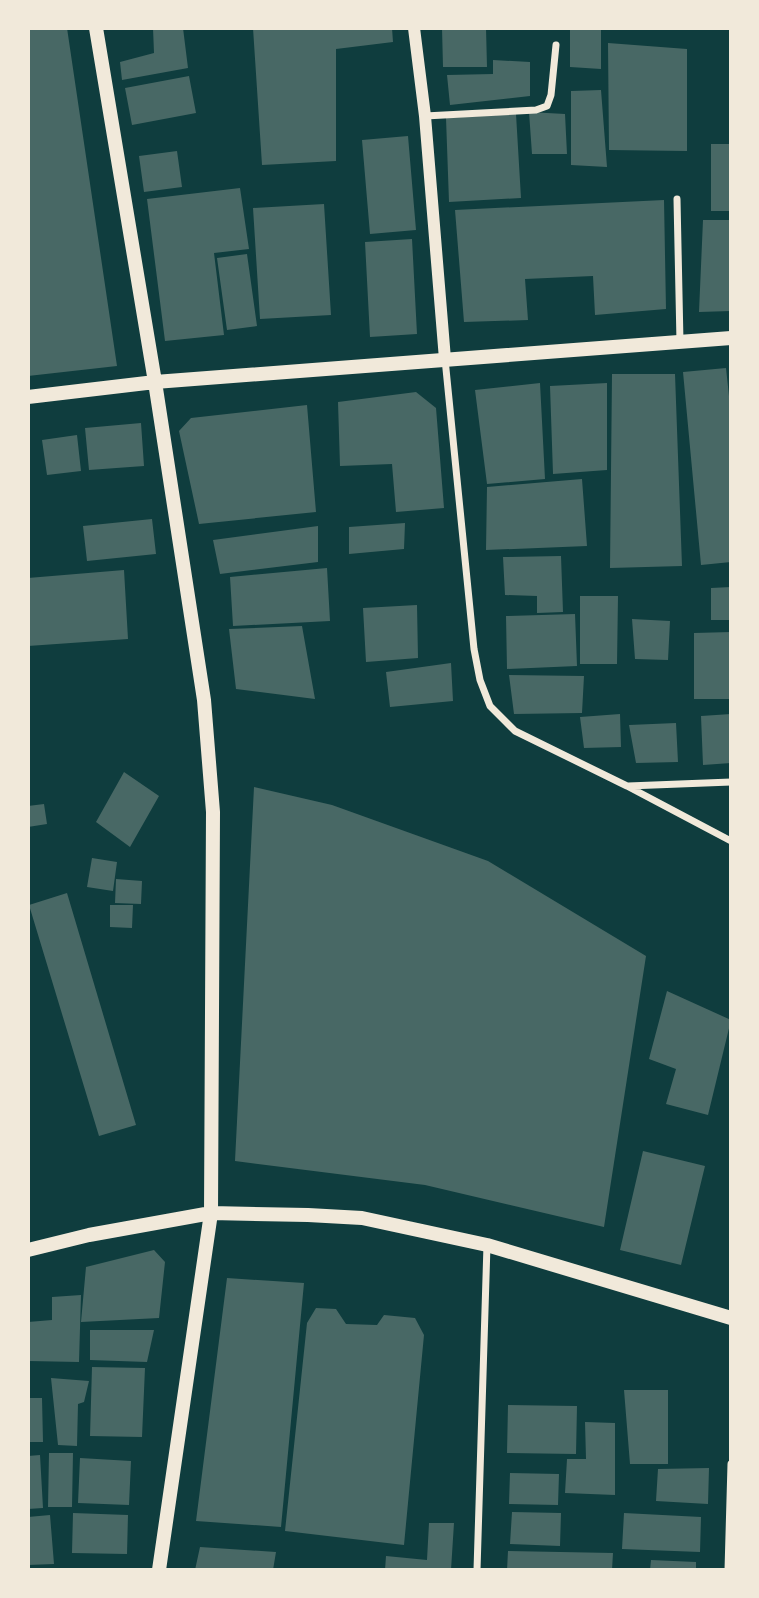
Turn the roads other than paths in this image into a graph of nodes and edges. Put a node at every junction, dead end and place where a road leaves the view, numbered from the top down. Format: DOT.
graph roads {
  1 [pos="96,28"];
  2 [pos="414,28"];
  3 [pos="556,45"];
  4 [pos="425,116"];
  5 [pos="677,200"];
  6 [pos="731,338"];
  7 [pos="680,342"];
  8 [pos="445,359"];
  9 [pos="155,382"];
  10 [pos="28,397"];
  11 [pos="731,782"];
  12 [pos="627,786"];
  13 [pos="731,841"];
  14 [pos="211,1213"];
  15 [pos="487,1245"];
  16 [pos="28,1250"];
  17 [pos="731,1318"];
  18 [pos="731,1464"];
  19 [pos="159,1570"];
  20 [pos="477,1570"];
  21 [pos="728,1570"];
  1 -- 9 [label="main road"];
  2 -- 4 [label="street"];
  3 -- 4 [label="street"];
  4 -- 8 [label="street"];
  5 -- 7 [label="street"];
  6 -- 7 [label="main road"];
  7 -- 8 [label="main road"];
  8 -- 9 [label="main road"];
  8 -- 12 [label="street"];
  9 -- 10 [label="main road"];
  9 -- 14 [label="main road"];
  11 -- 12 [label="street"];
  12 -- 13 [label="street"];
  14 -- 15 [label="main road"];
  14 -- 16 [label="main road"];
  14 -- 19 [label="main road"];
  15 -- 17 [label="main road"];
  15 -- 20 [label="street"];
  18 -- 21 [label="street"];
}
